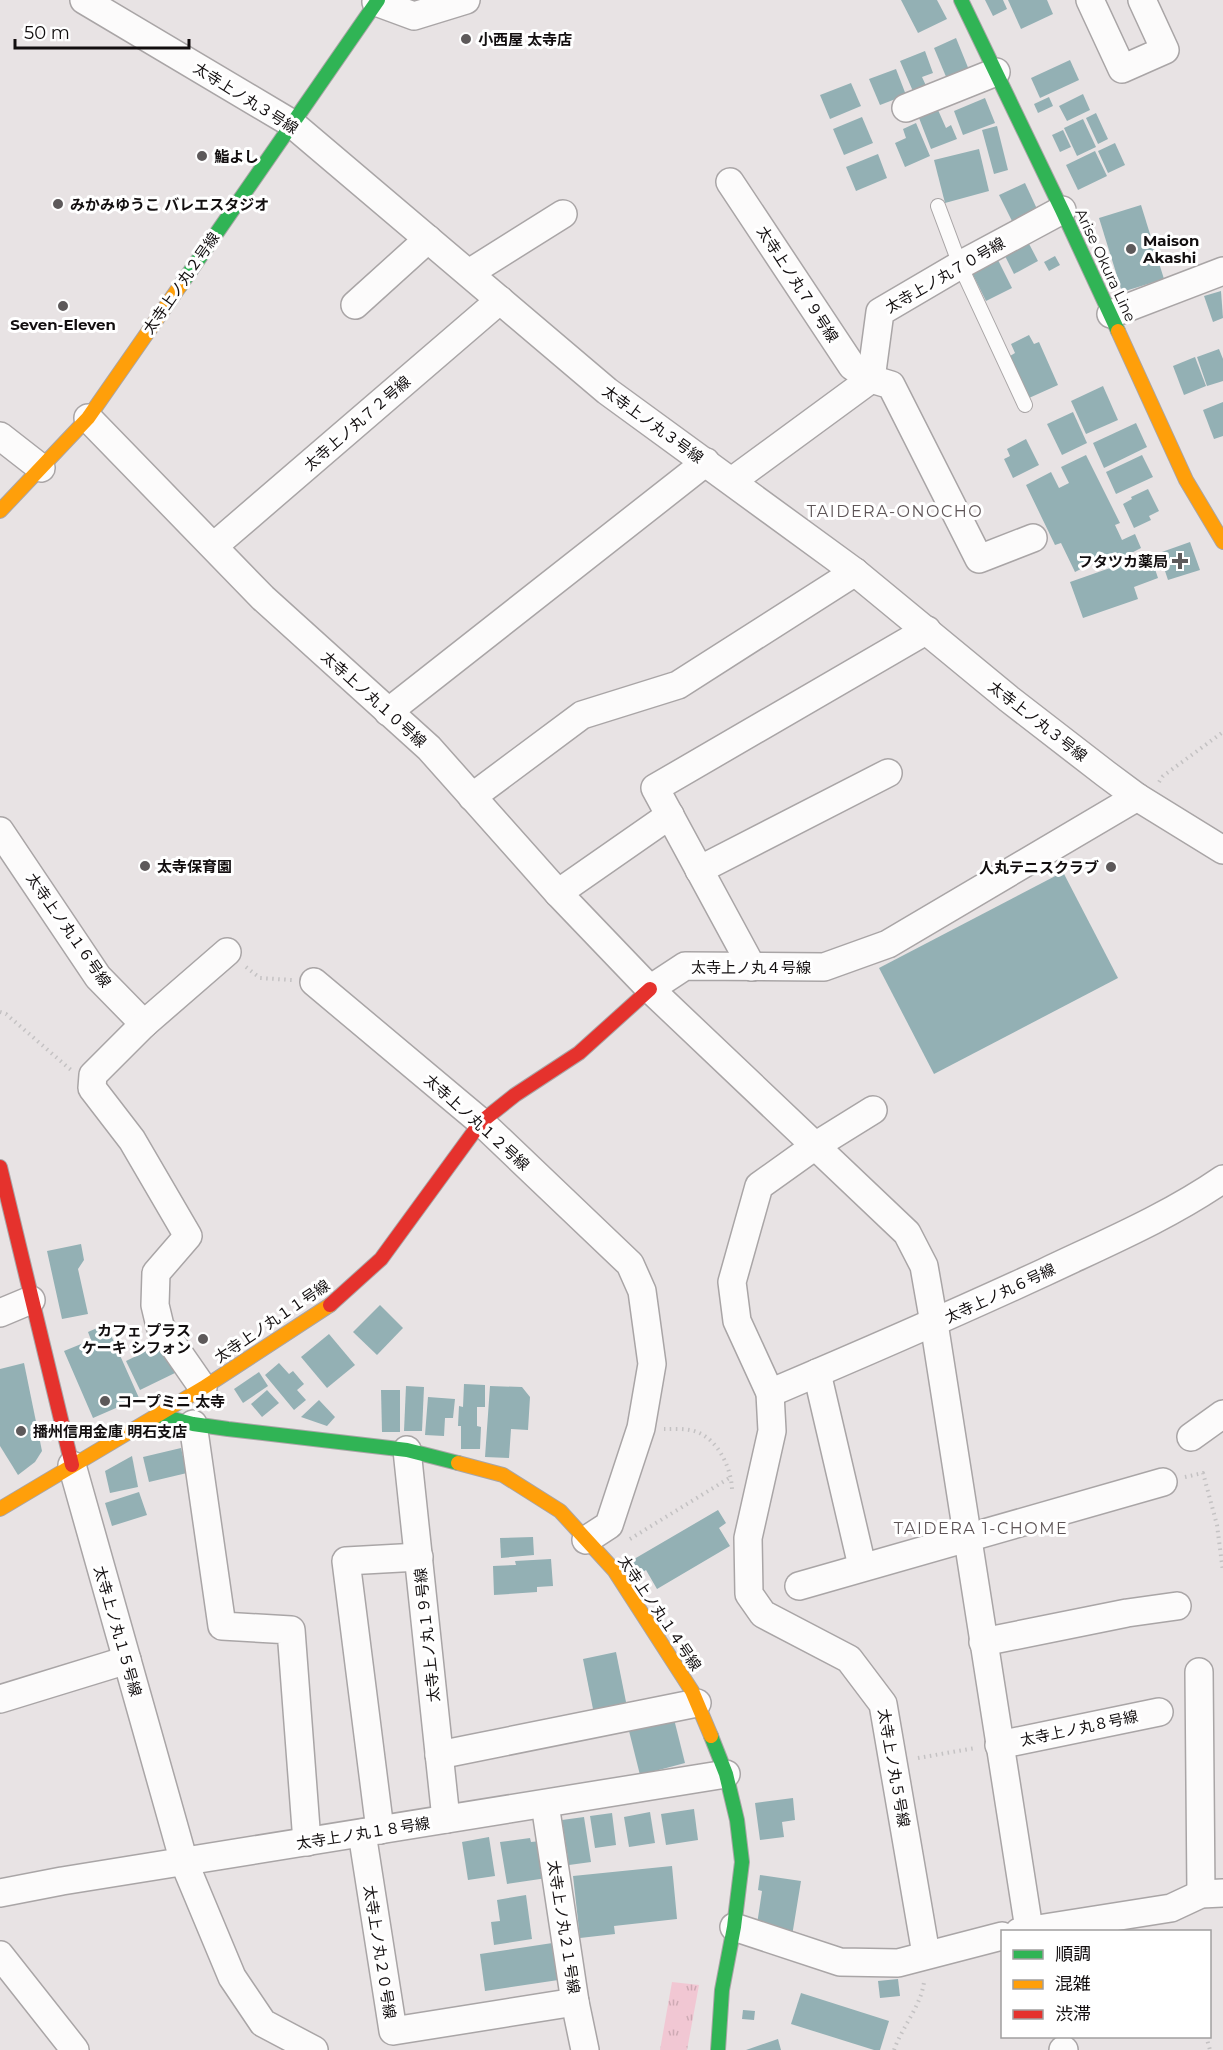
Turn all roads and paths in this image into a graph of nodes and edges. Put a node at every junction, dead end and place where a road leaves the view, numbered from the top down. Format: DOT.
graph roads {
  1 [pos="84,0"];
  2 [pos="466,0"];
  3 [pos="961,0"];
  4 [pos="1090,0"];
  5 [pos="1143,0"];
  6 [pos="377,1"];
  7 [pos="996,72"];
  8 [pos="906,108"];
  9 [pos="291,123"];
  10 [pos="730,182"];
  11 [pos="938,206"];
  12 [pos="1062,210"];
  13 [pos="563,214"];
  14 [pos="428,239"];
  15 [pos="960,265"];
  16 [pos="1223,271"];
  17 [pos="469,273"];
  18 [pos="500,300"];
  19 [pos="355,305"];
  20 [pos="1111,314"];
  21 [pos="871,379"];
  22 [pos="1025,405"];
  23 [pos="88,418"];
  24 [pos="0,436"];
  25 [pos="706,462"];
  26 [pos="41,468"];
  27 [pos="732,481"];
  28 [pos="0,511"];
  29 [pos="1033,538"];
  30 [pos="1223,542"];
  31 [pos="214,546"];
  32 [pos="855,572"];
  33 [pos="927,630"];
  34 [pos="388,711"];
  35 [pos="1223,732"];
  36 [pos="888,773"];
  37 [pos="472,797"];
  38 [pos="1137,797"];
  39 [pos="670,815"];
  40 [pos="0,831"];
  41 [pos="1223,850"];
  42 [pos="699,870"];
  43 [pos="558,893"];
  44 [pos="227,952"];
  45 [pos="752,967"];
  46 [pos="314,982"];
  47 [pos="650,989"];
  48 [pos="0,1012"];
  49 [pos="144,1024"];
  50 [pos="92,1088"];
  51 [pos="873,1110"];
  52 [pos="481,1122"];
  53 [pos="814,1146"];
  54 [pos="0,1167"];
  55 [pos="1223,1179"];
  56 [pos="31,1300"];
  57 [pos="0,1313"];
  58 [pos="934,1323"];
  59 [pos="817,1374"];
  60 [pos="203,1388"];
  61 [pos="770,1393"];
  62 [pos="1223,1414"];
  63 [pos="157,1415"];
  64 [pos="193,1424"];
  65 [pos="1191,1437"];
  66 [pos="407,1450"];
  67 [pos="72,1465"];
  68 [pos="1203,1473"];
  69 [pos="731,1477"];
  70 [pos="1163,1482"];
  71 [pos="0,1509"];
  72 [pos="968,1537"];
  73 [pos="594,1548"];
  74 [pos="419,1557"];
  75 [pos="862,1566"];
  76 [pos="1223,1572"];
  77 [pos="799,1586"];
  78 [pos="1177,1606"];
  79 [pos="983,1642"];
  80 [pos="127,1660"];
  81 [pos="1199,1672"];
  82 [pos="0,1699"];
  83 [pos="697,1704"];
  84 [pos="1159,1712"];
  85 [pos="999,1744"];
  86 [pos="440,1755"];
  87 [pos="893,1761"];
  88 [pos="726,1774"];
  89 [pos="545,1804"];
  90 [pos="446,1820"];
  91 [pos="371,1832"];
  92 [pos="307,1842"];
  93 [pos="184,1862"];
  94 [pos="0,1893"];
  95 [pos="1212,1893"];
  96 [pos="734,1927"];
  97 [pos="1024,1930"];
  98 [pos="1001,1936"];
  99 [pos="926,1954"];
  100 [pos="0,1955"];
  101 [pos="923,1991"];
  102 [pos="575,2002"];
  103 [pos="263,2023"];
  104 [pos="75,2050"];
  105 [pos="274,2050"];
  106 [pos="314,2050"];
  107 [pos="585,2050"];
  108 [pos="718,2050"];
  109 [pos="894,2050"];
  1 -- 9 [label="street, 太寺上ノ丸３号線"];
  2 -- 6 [label="street, 太寺上ノ丸２号線"];
  3 -- 7 [label="street, Arise Okura Line"];
  4 -- 5 [label="street"];
  6 -- 9 [label="street, 太寺上ノ丸２号線"];
  7 -- 8 [label="street"];
  7 -- 12 [label="street, Arise Okura Line"];
  9 -- 14 [label="street, 太寺上ノ丸３号線"];
  9 -- 23 [label="street, 太寺上ノ丸２号線"];
  10 -- 21 [label="street, 太寺上ノ丸７９号線"];
  11 -- 15 [label="lane"];
  12 -- 15 [label="street, 太寺上ノ丸７０号線"];
  12 -- 20 [label="street, Arise Okura Line"];
  13 -- 17 [label="street"];
  14 -- 17 [label="street, 太寺上ノ丸３号線"];
  14 -- 19 [label="street"];
  15 -- 21 [label="street, 太寺上ノ丸７０号線"];
  15 -- 22 [label="lane"];
  16 -- 20 [label="street"];
  17 -- 18 [label="street, 太寺上ノ丸３号線"];
  18 -- 25 [label="street, 太寺上ノ丸３号線"];
  18 -- 31 [label="street, 太寺上ノ丸７２号線"];
  20 -- 30 [label="street, Arise Okura Line"];
  21 -- 27 [label="street"];
  21 -- 29 [label="street, 太寺上ノ丸７９号線"];
  23 -- 26 [label="street, 太寺上ノ丸２号線"];
  23 -- 31 [label="street, 太寺上ノ丸１０号線"];
  24 -- 26 [label="street"];
  25 -- 27 [label="street, 太寺上ノ丸３号線"];
  25 -- 34 [label="street"];
  26 -- 28 [label="street, 太寺上ノ丸２号線"];
  27 -- 32 [label="street, 太寺上ノ丸３号線"];
  31 -- 34 [label="street, 太寺上ノ丸１０号線"];
  32 -- 33 [label="street, 太寺上ノ丸３号線"];
  32 -- 37 [label="street"];
  33 -- 38 [label="street, 太寺上ノ丸３号線"];
  33 -- 39 [label="street"];
  34 -- 37 [label="street, 太寺上ノ丸１０号線"];
  35 -- 38 [label="path"];
  36 -- 42 [label="street"];
  37 -- 43 [label="street, 太寺上ノ丸１０号線"];
  38 -- 41 [label="street, 太寺上ノ丸３号線"];
  38 -- 45 [label="street, 太寺上ノ丸４号線"];
  39 -- 42 [label="street"];
  39 -- 43 [label="street"];
  40 -- 49 [label="street, 太寺上ノ丸１６号線"];
  42 -- 45 [label="street"];
  43 -- 47 [label="street, 太寺上ノ丸１０号線"];
  44 -- 46 [label="path"];
  44 -- 49 [label="street"];
  45 -- 47 [label="street, 太寺上ノ丸４号線"];
  46 -- 52 [label="street, 太寺上ノ丸１２号線"];
  47 -- 52 [label="street, 太寺上ノ丸１１号線"];
  47 -- 53 [label="street, 太寺上ノ丸１０号線"];
  48 -- 50 [label="path"];
  49 -- 50 [label="street"];
  50 -- 60 [label="street"];
  51 -- 53 [label="street, 太寺上ノ丸５号線"];
  52 -- 60 [label="street, 太寺上ノ丸１１号線"];
  52 -- 73 [label="street, 太寺上ノ丸１２号線"];
  53 -- 58 [label="street, 太寺上ノ丸１０号線"];
  53 -- 61 [label="street, 太寺上ノ丸５号線"];
  54 -- 56 [label="street, 太寺上ノ丸１５号線"];
  55 -- 58 [label="street, 太寺上ノ丸６号線"];
  56 -- 57 [label="street"];
  56 -- 67 [label="street, 太寺上ノ丸１５号線"];
  58 -- 59 [label="street, 太寺上ノ丸６号線"];
  58 -- 72 [label="street, 太寺上ノ丸１０号線"];
  59 -- 61 [label="street, 太寺上ノ丸６号線"];
  59 -- 75 [label="street"];
  60 -- 63 [label="street, 太寺上ノ丸１１号線"];
  61 -- 87 [label="street, 太寺上ノ丸５号線"];
  62 -- 65 [label="street"];
  63 -- 64 [label="street, 太寺上ノ丸１４号線"];
  63 -- 67 [label="street, 太寺上ノ丸１１号線"];
  64 -- 66 [label="street, 太寺上ノ丸１４号線"];
  64 -- 92 [label="street"];
  66 -- 73 [label="street, 太寺上ノ丸１４号線"];
  66 -- 74 [label="street, 太寺上ノ丸１９号線"];
  67 -- 71 [label="street, 太寺上ノ丸１１号線"];
  67 -- 80 [label="street, 太寺上ノ丸１５号線"];
  68 -- 76 [label="path"];
  69 -- 73 [label="path"];
  70 -- 72 [label="street"];
  72 -- 75 [label="street"];
  72 -- 79 [label="street, 太寺上ノ丸１０号線"];
  73 -- 83 [label="street, 太寺上ノ丸１４号線"];
  74 -- 86 [label="street, 太寺上ノ丸１９号線"];
  74 -- 91 [label="street"];
  75 -- 77 [label="street"];
  78 -- 79 [label="street"];
  79 -- 85 [label="street, 太寺上ノ丸１０号線"];
  80 -- 82 [label="street"];
  80 -- 93 [label="street, 太寺上ノ丸１５号線"];
  81 -- 95 [label="street"];
  83 -- 86 [label="street"];
  83 -- 88 [label="street, 太寺上ノ丸１４号線"];
  84 -- 85 [label="street, 太寺上ノ丸８号線"];
  85 -- 87 [label="path"];
  85 -- 97 [label="street, 太寺上ノ丸１０号線"];
  86 -- 90 [label="street, 太寺上ノ丸１９号線"];
  87 -- 99 [label="street, 太寺上ノ丸５号線"];
  88 -- 89 [label="street, 太寺上ノ丸１８号線"];
  88 -- 96 [label="street, 太寺上ノ丸１４号線"];
  89 -- 90 [label="street, 太寺上ノ丸１８号線"];
  89 -- 102 [label="street, 太寺上ノ丸２１号線"];
  90 -- 91 [label="street, 太寺上ノ丸１８号線"];
  91 -- 92 [label="street, 太寺上ノ丸１８号線"];
  91 -- 102 [label="street, 太寺上ノ丸２０号線"];
  92 -- 93 [label="street, 太寺上ノ丸１８号線"];
  93 -- 94 [label="street, 太寺上ノ丸１８号線"];
  93 -- 103 [label="street, 太寺上ノ丸１５号線"];
  95 -- 97 [label="street"];
  96 -- 99 [label="street"];
  96 -- 108 [label="street, 太寺上ノ丸１４号線"];
  98 -- 99 [label="street"];
  100 -- 104 [label="street"];
  101 -- 109 [label="path"];
  102 -- 107 [label="street, 太寺上ノ丸２１号線"];
  103 -- 105 [label="street"];
  103 -- 106 [label="street, 太寺上ノ丸１５号線"];
}
